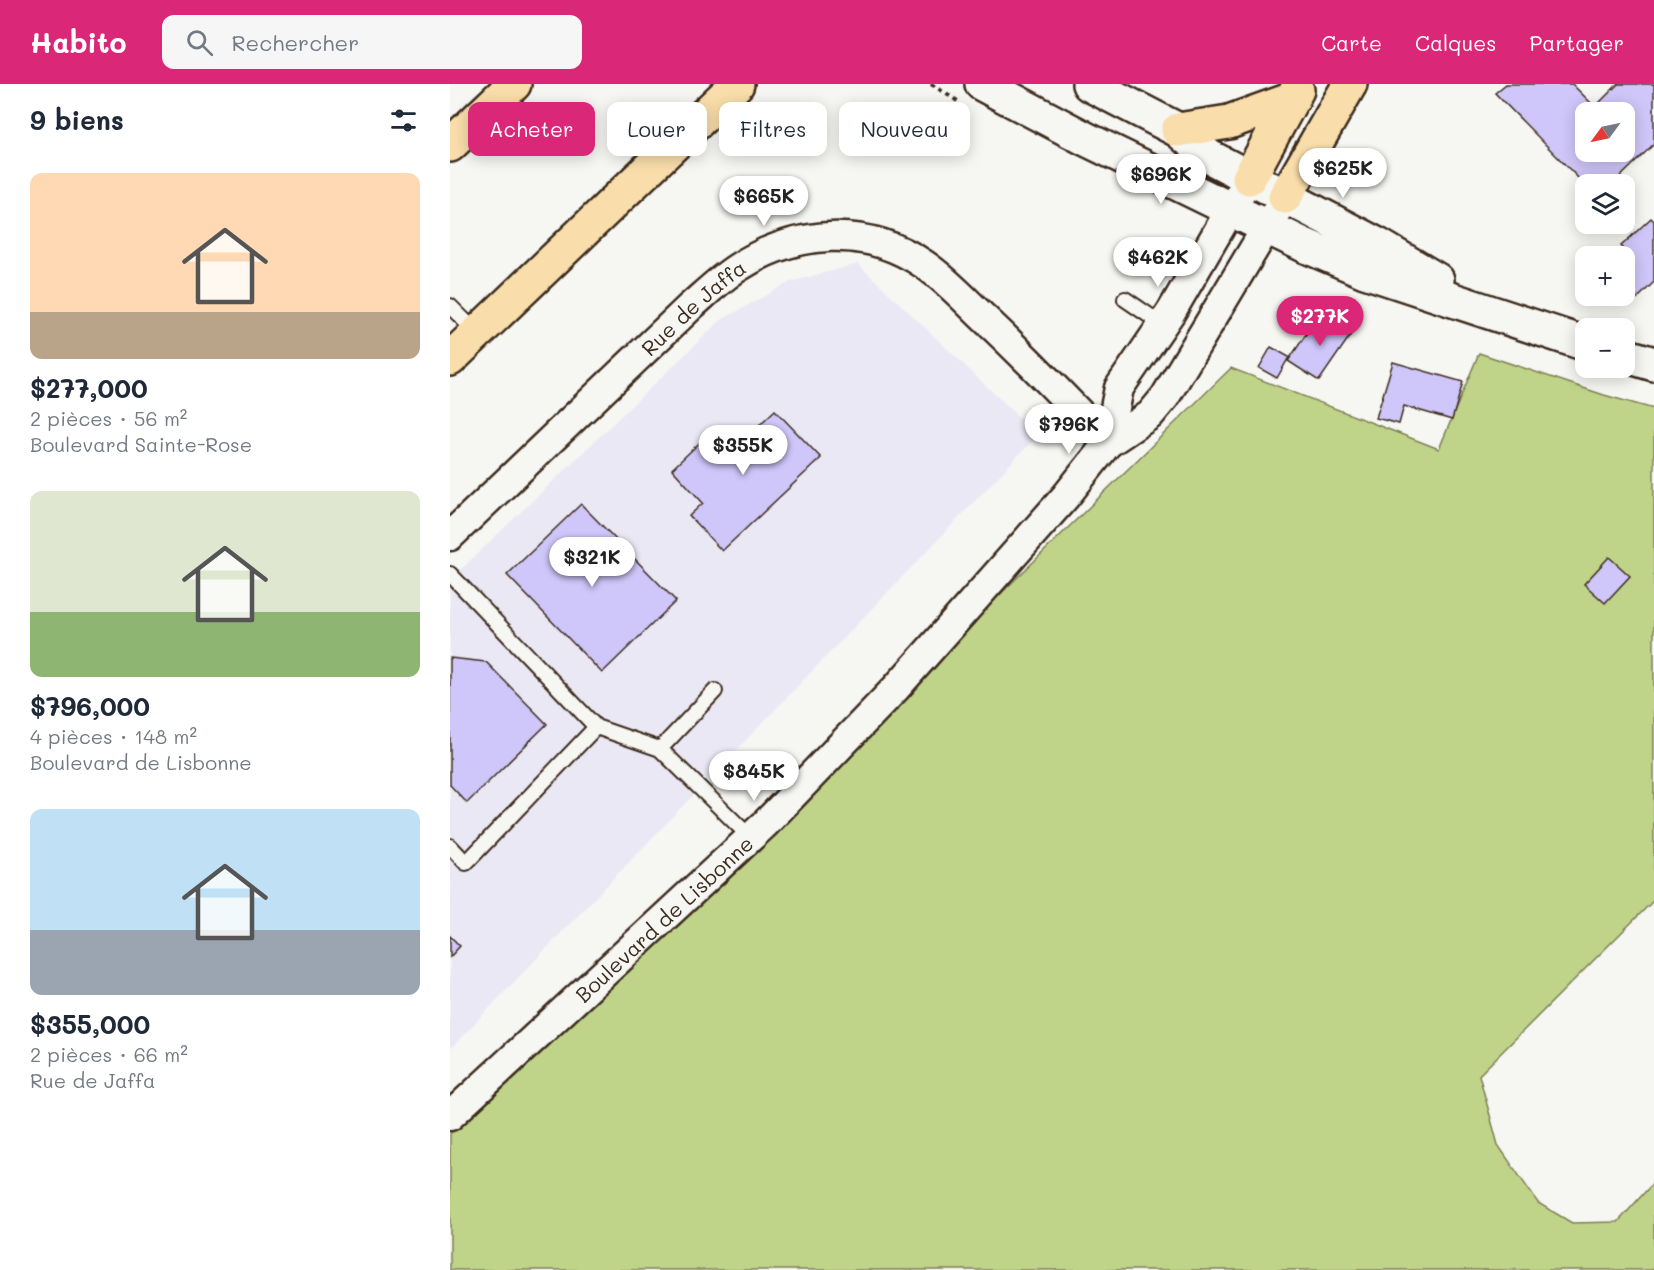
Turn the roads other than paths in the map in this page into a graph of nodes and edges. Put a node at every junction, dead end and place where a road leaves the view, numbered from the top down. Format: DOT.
graph roads {
  1 [pos="514,84"];
  2 [pos="737,84"];
  3 [pos="982,84"];
  4 [pos="1089,84"];
  5 [pos="1350,84"];
  6 [pos="1297,91"];
  7 [pos="1178,130"];
  8 [pos="450,145"];
  9 [pos="1249,178"];
  10 [pos="1286,197"];
  11 [pos="1230,209"];
  12 [pos="1266,228"];
  13 [pos="1125,299"];
  14 [pos="450,306"];
  15 [pos="1494,312"];
  16 [pos="1163,325"];
  17 [pos="477,333"];
  18 [pos="1575,340"];
  19 [pos="1635,358"];
  20 [pos="450,359"];
  21 [pos="1654,364"];
  22 [pos="1108,443"];
  23 [pos="450,536"];
  24 [pos="450,574"];
  25 [pos="715,691"];
  26 [pos="596,727"];
  27 [pos="660,749"];
  28 [pos="750,837"];
  29 [pos="450,846"];
  30 [pos="450,1116"];
  1 -- 8 [label="highway"];
  2 -- 17 [label="highway"];
  3 -- 11 [label="street"];
  4 -- 7 [label="street"];
  5 -- 10 [label="highway"];
  6 -- 7 [label="highway"];
  6 -- 9 [label="highway"];
  7 -- 9 [label="street"];
  9 -- 10 [label="street"];
  9 -- 11 [label="street, Boulevard de Lisbonne"];
  10 -- 12 [label="street, Boulevard de Lisbonne"];
  10 -- 15 [label="street"];
  11 -- 12 [label="street"];
  11 -- 16 [label="street, Boulevard de Lisbonne"];
  12 -- 15 [label="street"];
  12 -- 22 [label="street, Boulevard de Lisbonne"];
  13 -- 16 [label="lane"];
  14 -- 17 [label="lane"];
  15 -- 18 [label="street"];
  16 -- 22 [label="street, Boulevard de Lisbonne"];
  17 -- 20 [label="highway"];
  19 -- 21 [label="street"];
  22 -- 23 [label="street, Rue de Jaffa"];
  22 -- 28 [label="street, Boulevard de Lisbonne"];
  24 -- 26 [label="lane"];
  25 -- 27 [label="lane"];
  26 -- 27 [label="lane"];
  26 -- 29 [label="lane"];
  27 -- 28 [label="lane"];
  28 -- 30 [label="street, Boulevard de Lisbonne"];
}
